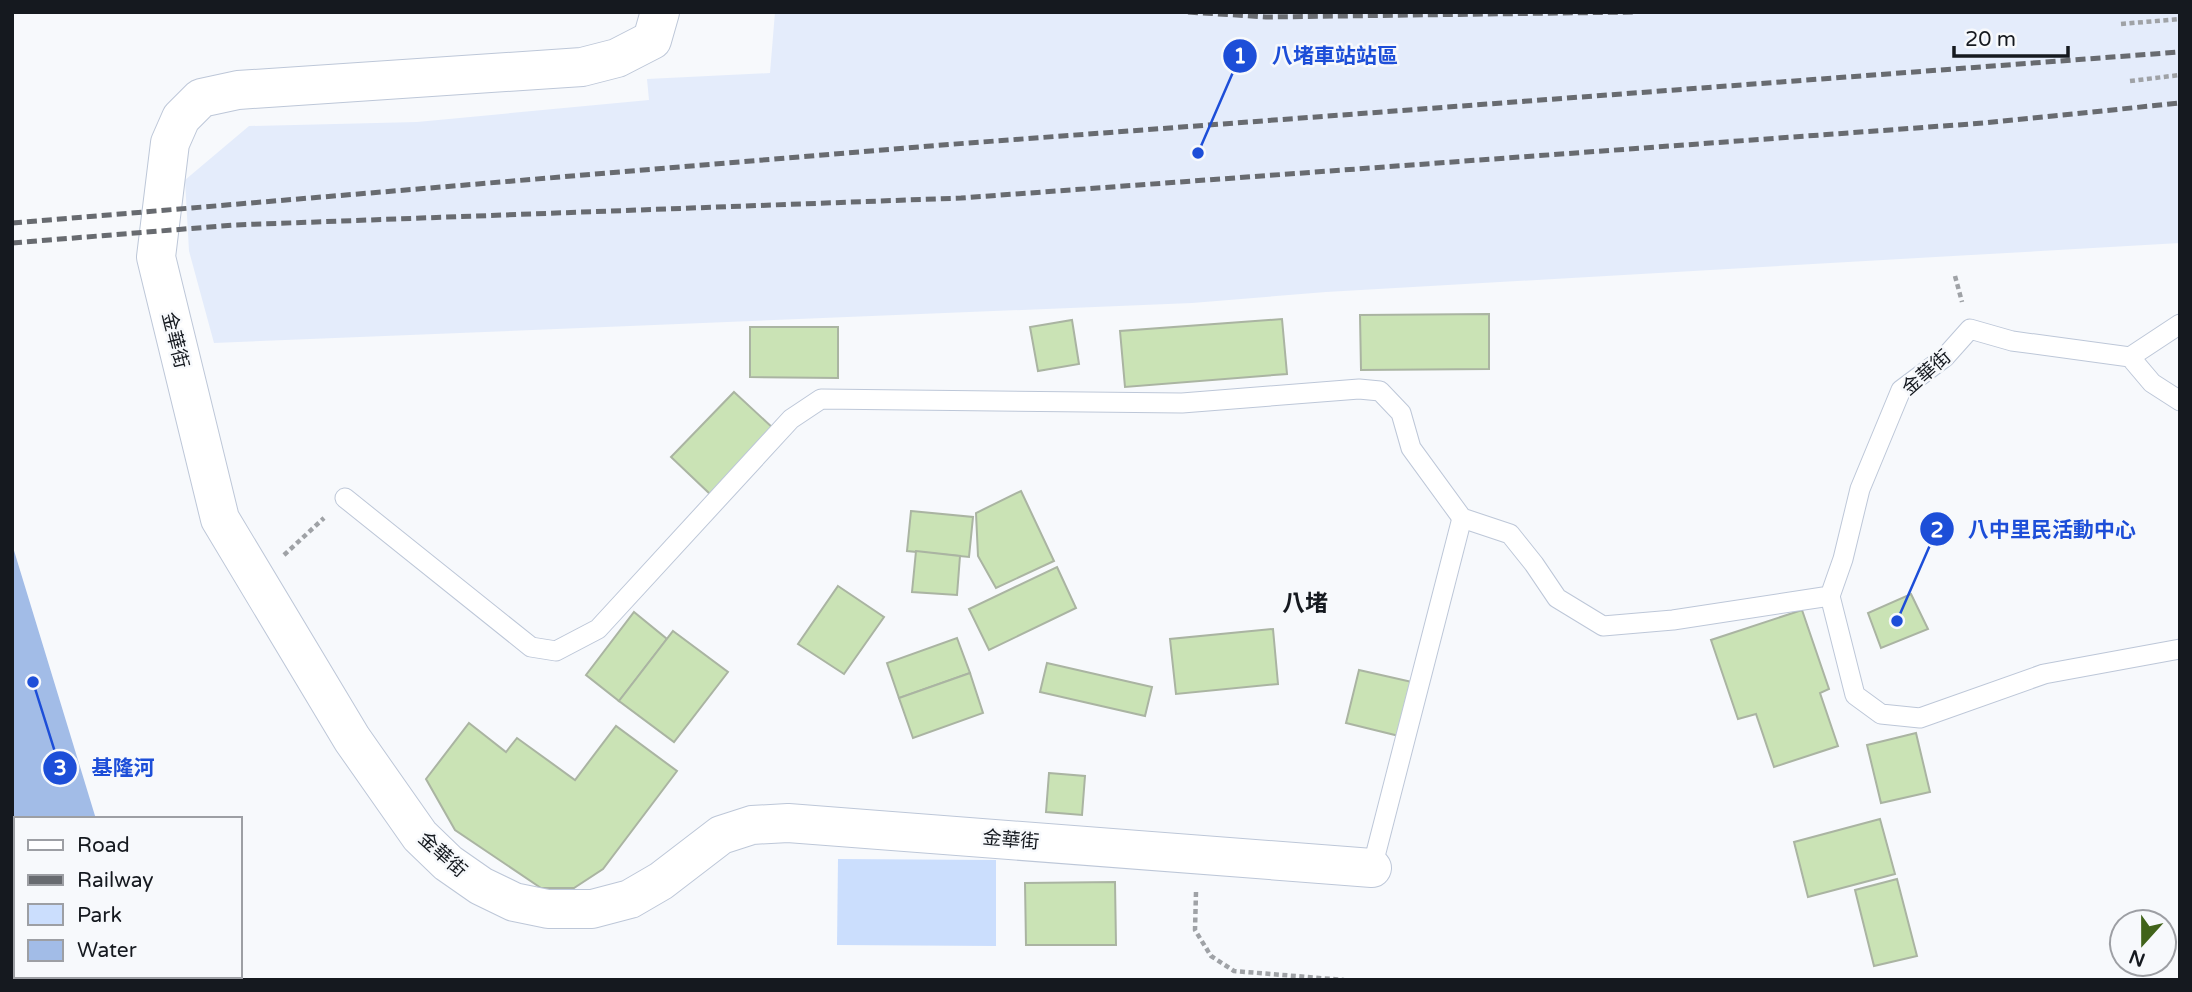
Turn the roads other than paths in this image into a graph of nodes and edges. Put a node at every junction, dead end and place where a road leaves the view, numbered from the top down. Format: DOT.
graph roads {
  1 [pos="660,12"];
  2 [pos="2180,324"];
  3 [pos="2130,357"];
  4 [pos="2180,401"];
  5 [pos="345,498"];
  6 [pos="1462,518"];
  7 [pos="1830,596"];
  8 [pos="2180,649"];
  9 [pos="1372,868"];
  1 -- 9 [label="street, 金華街"];
  2 -- 3 [label="lane"];
  3 -- 4 [label="lane"];
  3 -- 7 [label="lane, 金華街"];
  5 -- 6 [label="lane"];
  6 -- 7 [label="lane"];
  6 -- 9 [label="lane, 金華街"];
  7 -- 8 [label="lane"];
}
